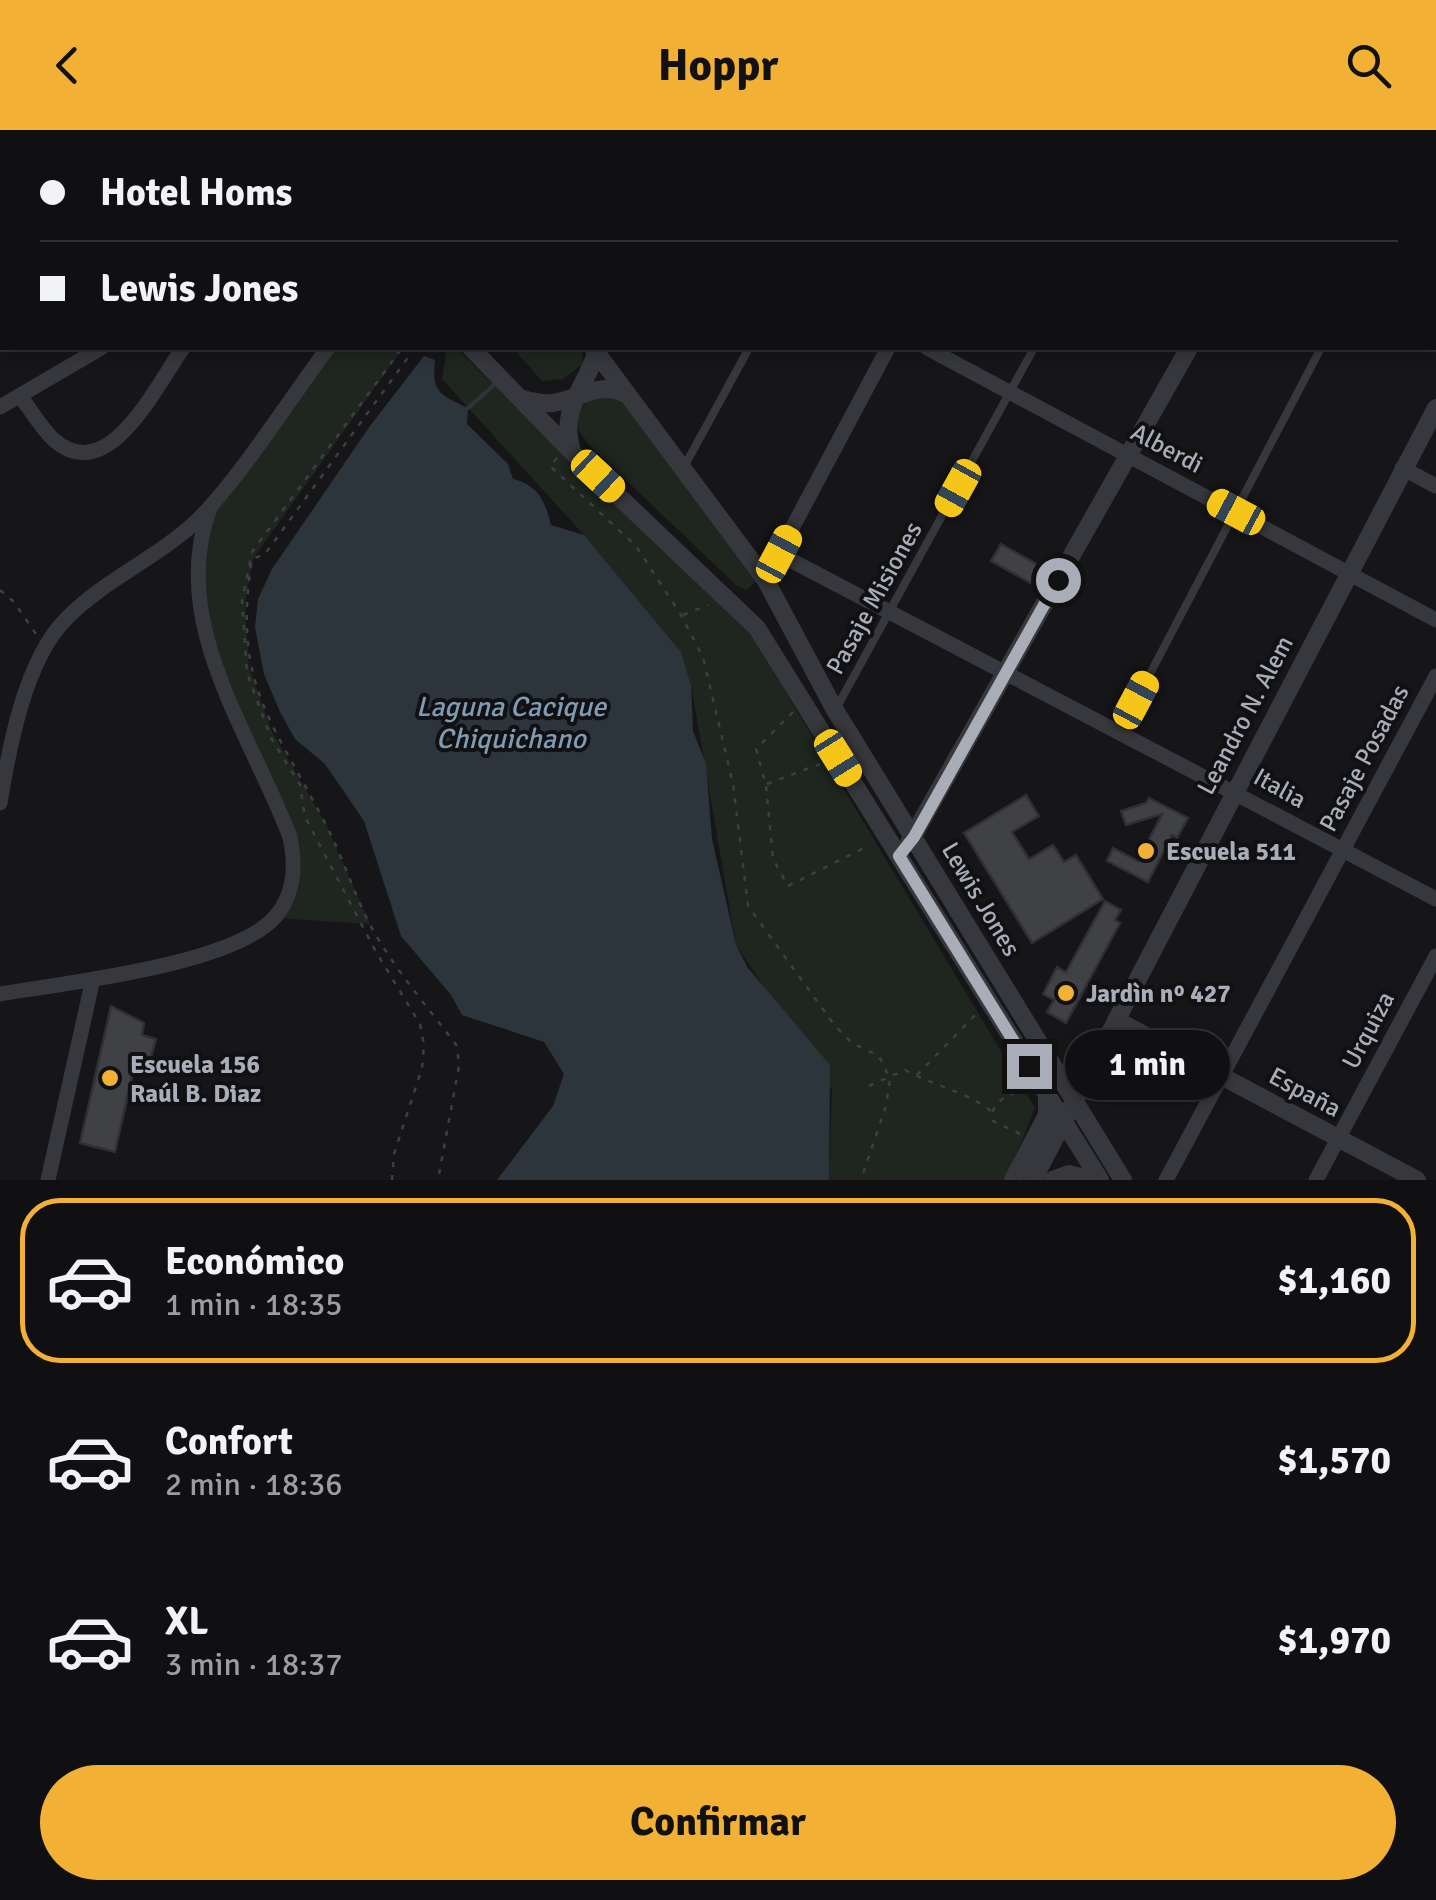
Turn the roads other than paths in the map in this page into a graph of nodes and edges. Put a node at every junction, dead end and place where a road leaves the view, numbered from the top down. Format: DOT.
graph roads {
  1 [pos="99,350"];
  2 [pos="182,350"];
  3 [pos="327,350"];
  4 [pos="473,350"];
  5 [pos="596,350"];
  6 [pos="597,350"];
  7 [pos="748,350"];
  8 [pos="887,350"];
  9 [pos="931,350"];
  10 [pos="1033,350"];
  11 [pos="1187,350"];
  12 [pos="1320,350"];
  13 [pos="582,392"];
  14 [pos="1009,394"];
  15 [pos="20,396"];
  16 [pos="517,396"];
  17 [pos="634,399"];
  18 [pos="0,407"];
  19 [pos="1436,408"];
  20 [pos="567,452"];
  21 [pos="1128,456"];
  22 [pos="684,467"];
  23 [pos="1402,468"];
  24 [pos="1436,486"];
  25 [pos="210,508"];
  26 [pos="1236,512"];
  27 [pos="779,554"];
  28 [pos="1347,573"];
  29 [pos="765,580"];
  30 [pos="722,600"];
  31 [pos="889,613"];
  32 [pos="1436,620"];
  33 [pos="1005,674"];
  34 [pos="1436,676"];
  35 [pos="835,710"];
  36 [pos="1120,732"];
  37 [pos="1234,790"];
  38 [pos="0,803"];
  39 [pos="914,837"];
  40 [pos="1342,851"];
  41 [pos="899,856"];
  42 [pos="1436,899"];
  43 [pos="1436,956"];
  44 [pos="93,979"];
  45 [pos="0,994"];
  46 [pos="1116,1020"];
  47 [pos="1222,1076"];
  48 [pos="1047,1096"];
  49 [pos="1074,1100"];
  50 [pos="1063,1122"];
  51 [pos="1339,1138"];
  52 [pos="48,1180"];
  53 [pos="1012,1180"];
  54 [pos="1033,1180"];
  55 [pos="1053,1180"];
  56 [pos="1092,1180"];
  57 [pos="1100,1180"];
  58 [pos="1123,1180"];
  59 [pos="1166,1180"];
  60 [pos="1316,1180"];
  61 [pos="1417,1180"];
  1 -- 15 [label="street"];
  2 -- 15 [label="street"];
  3 -- 25 [label="street"];
  4 -- 16 [label="street, Lewis Jones"];
  5 -- 13 [label="street"];
  6 -- 17 [label="street, Lewis Jones"];
  7 -- 22 [label="lane"];
  8 -- 27 [label="street"];
  9 -- 14 [label="street, Alberdi"];
  10 -- 14 [label="lane, Pasaje Misiones"];
  11 -- 21 [label="street"];
  12 -- 26 [label="lane"];
  13 -- 16 [label="street"];
  13 -- 17 [label="street"];
  13 -- 20 [label="street"];
  14 -- 21 [label="street, Alberdi"];
  14 -- 31 [label="lane, Pasaje Misiones"];
  15 -- 18 [label="street"];
  16 -- 20 [label="street, Lewis Jones"];
  17 -- 22 [label="street, Lewis Jones"];
  19 -- 23 [label="street, Leandro N. Alem"];
  20 -- 30 [label="street, Lewis Jones"];
  21 -- 26 [label="street, Alberdi"];
  21 -- 33 [label="street"];
  22 -- 29 [label="street, Lewis Jones"];
  23 -- 24 [label="street"];
  23 -- 28 [label="street, Leandro N. Alem"];
  25 -- 38 [label="street"];
  25 -- 44 [label="street"];
  26 -- 28 [label="street, Alberdi"];
  26 -- 36 [label="lane"];
  27 -- 29 [label="street"];
  27 -- 31 [label="street, Italia"];
  28 -- 32 [label="street, Alberdi"];
  28 -- 37 [label="street, Leandro N. Alem"];
  29 -- 30 [label="street"];
  29 -- 35 [label="street, Lewis Jones"];
  30 -- 41 [label="street, Lewis Jones"];
  31 -- 33 [label="street, Italia"];
  31 -- 35 [label="lane, Pasaje Misiones"];
  33 -- 36 [label="street, Italia"];
  33 -- 39 [label="street"];
  34 -- 40 [label="street, Pasaje Posadas"];
  35 -- 39 [label="street, Lewis Jones"];
  36 -- 37 [label="street, Italia"];
  37 -- 40 [label="street, Italia"];
  37 -- 46 [label="street, Leandro N. Alem"];
  39 -- 41 [label="street"];
  39 -- 49 [label="street, Lewis Jones"];
  40 -- 42 [label="street, Italia"];
  40 -- 47 [label="street, Pasaje Posadas"];
  41 -- 48 [label="street, Lewis Jones"];
  43 -- 51 [label="street, Urquiza"];
  44 -- 45 [label="street"];
  44 -- 52 [label="street"];
  46 -- 47 [label="street, España"];
  46 -- 49 [label="street, Leandro N. Alem"];
  47 -- 51 [label="street, España"];
  47 -- 59 [label="street, Pasaje Posadas"];
  48 -- 50 [label="street, Lewis Jones"];
  48 -- 53 [label="street"];
  49 -- 50 [label="street, Leandro N. Alem"];
  49 -- 58 [label="street, Lewis Jones"];
  50 -- 54 [label="street, Leandro N. Alem"];
  50 -- 57 [label="street, Lewis Jones"];
  51 -- 60 [label="street, Urquiza"];
  51 -- 61 [label="street, España"];
  55 -- 56 [label="street"];
}
